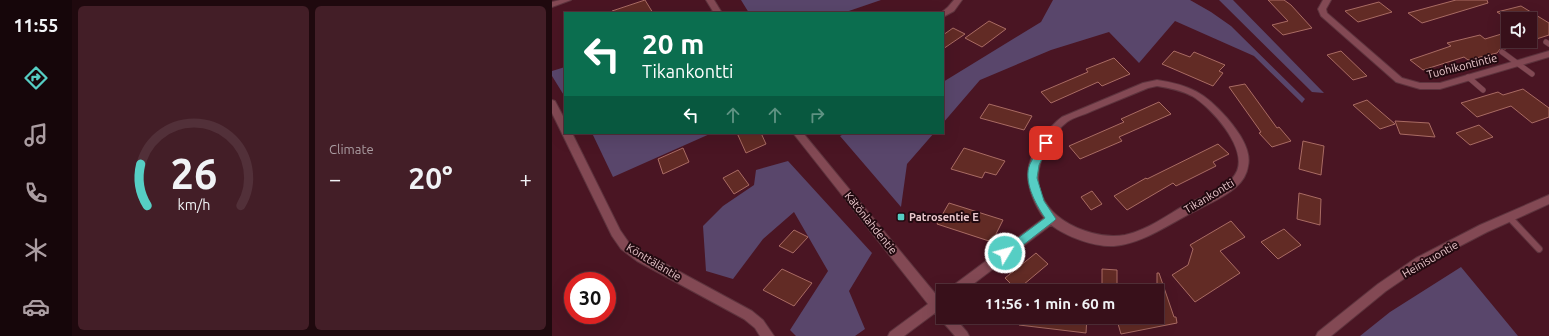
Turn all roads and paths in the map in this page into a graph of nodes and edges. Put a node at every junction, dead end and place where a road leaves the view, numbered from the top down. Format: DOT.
graph roads {
  1 [pos="567,0"];
  2 [pos="710,0"];
  3 [pos="958,0"];
  4 [pos="1327,0"];
  5 [pos="552,5"];
  6 [pos="717,12"];
  7 [pos="944,14"];
  8 [pos="1502,52"];
  9 [pos="1549,54"];
  10 [pos="1517,63"];
  11 [pos="1532,74"];
  12 [pos="1468,77"];
  13 [pos="1483,90"];
  14 [pos="552,103"];
  15 [pos="564,128"];
  16 [pos="567,134"];
  17 [pos="799,134"];
  18 [pos="1549,200"];
  19 [pos="1509,217"];
  20 [pos="1051,219"];
  21 [pos="1539,249"];
  22 [pos="964,284"];
  23 [pos="936,300"];
  24 [pos="936,309"];
  25 [pos="952,324"];
  26 [pos="768,336"];
  27 [pos="894,336"];
  28 [pos="963,336"];
  29 [pos="1322,336"];
  1 -- 5 [label="street"];
  2 -- 6 [label="street"];
  3 -- 7 [label="street"];
  4 -- 12 [label="street, Tuohikontintie"];
  8 -- 10 [label="lane"];
  9 -- 10 [label="street, Tuohikontintie"];
  10 -- 11 [label="lane"];
  10 -- 12 [label="street, Tuohikontintie"];
  12 -- 13 [label="lane"];
  14 -- 15 [label="street"];
  16 -- 26 [label="street, Könttäläntie"];
  17 -- 23 [label="street, Kätönlahdentie"];
  18 -- 19 [label="street, Heinisuontie"];
  19 -- 21 [label="lane"];
  19 -- 29 [label="street, Heinisuontie"];
  20 -- 20 [label="street, Tikankontti"];
  20 -- 22 [label="street"];
  24 -- 27 [label="street"];
  25 -- 28 [label="street"];
}
